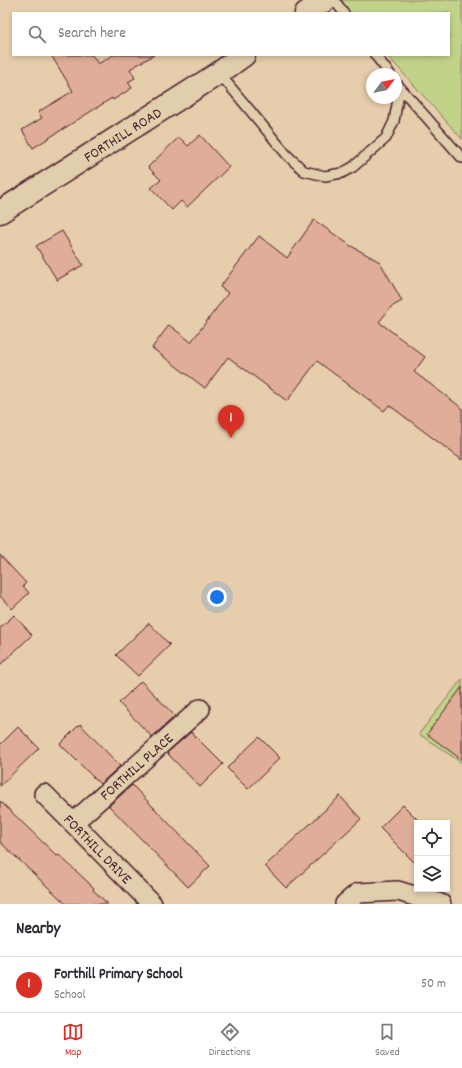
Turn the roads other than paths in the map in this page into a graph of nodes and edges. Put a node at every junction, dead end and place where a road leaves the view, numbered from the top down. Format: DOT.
graph roads {
  1 [pos="325,0"];
  2 [pos="334,0"];
  3 [pos="307,12"];
  4 [pos="343,12"];
  5 [pos="243,56"];
  6 [pos="376,56"];
  7 [pos="385,68"];
  8 [pos="219,73"];
  9 [pos="402,90"];
  10 [pos="396,104"];
  11 [pos="462,158"];
  12 [pos="0,212"];
  13 [pos="200,709"];
  14 [pos="44,794"];
  15 [pos="74,823"];
  16 [pos="152,904"];
  17 [pos="346,904"];
  18 [pos="441,904"];
  1 -- 3 [label="street"];
  2 -- 4 [label="lane"];
  5 -- 8 [label="street, FORTHILL ROAD"];
  6 -- 7 [label="lane"];
  8 -- 10 [label="lane"];
  8 -- 12 [label="street, FORTHILL ROAD"];
  9 -- 11 [label="lane"];
  13 -- 15 [label="street, FORTHILL PLACE"];
  14 -- 15 [label="street, FORTHILL DRIVE"];
  15 -- 16 [label="street, FORTHILL DRIVE"];
  17 -- 18 [label="street"];
}
